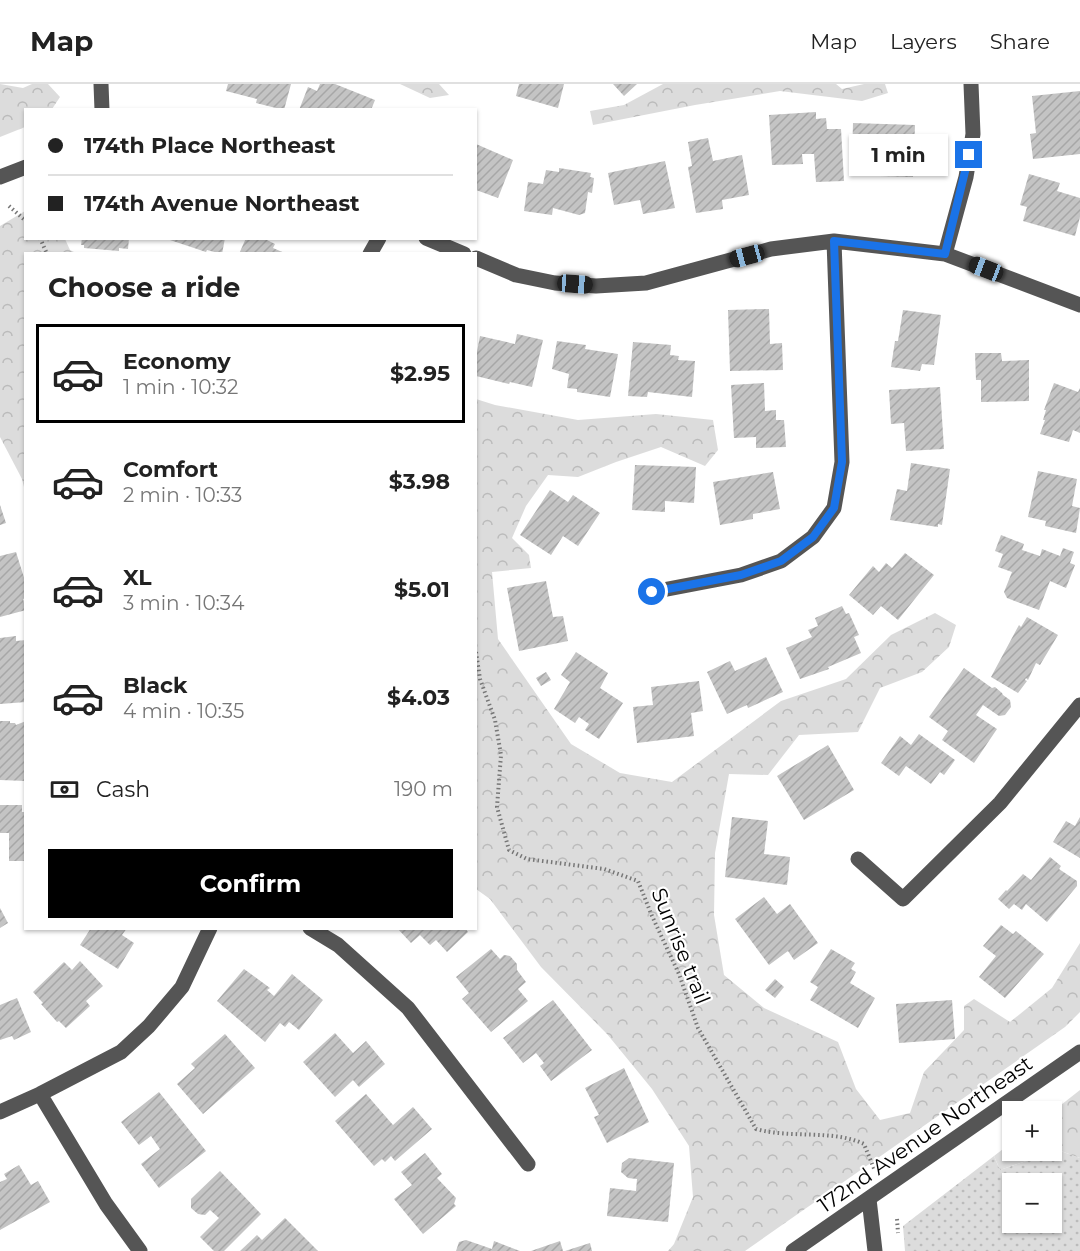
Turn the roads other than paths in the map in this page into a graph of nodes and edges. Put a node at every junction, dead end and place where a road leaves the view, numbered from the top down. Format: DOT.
graph roads {
  1 [pos="101,84"];
  2 [pos="971,84"];
  3 [pos="102,108"];
  4 [pos="24,168"];
  5 [pos="0,177"];
  6 [pos="431,240"];
  7 [pos="834,241"];
  8 [pos="459,252"];
  9 [pos="945,254"];
  10 [pos="477,258"];
  11 [pos="1080,305"];
  12 [pos="652,592"];
  13 [pos="1080,705"];
  14 [pos="858,859"];
  15 [pos="209,930"];
  16 [pos="313,930"];
  17 [pos="1080,1052"];
  18 [pos="40,1094"];
  19 [pos="0,1112"];
  20 [pos="528,1164"];
  21 [pos="869,1199"];
  22 [pos="140,1251"];
  23 [pos="794,1251"];
  24 [pos="874,1251"];
  1 -- 3 [label="street"];
  2 -- 9 [label="street"];
  4 -- 5 [label="street"];
  6 -- 8 [label="street"];
  7 -- 9 [label="street"];
  7 -- 10 [label="street"];
  7 -- 12 [label="street"];
  9 -- 11 [label="street"];
  13 -- 14 [label="street"];
  15 -- 18 [label="street"];
  16 -- 20 [label="street"];
  17 -- 21 [label="street, 172nd Avenue Northeast"];
  18 -- 19 [label="street"];
  18 -- 22 [label="street"];
  21 -- 23 [label="street, 172nd Avenue Northeast"];
  21 -- 24 [label="street"];
}
